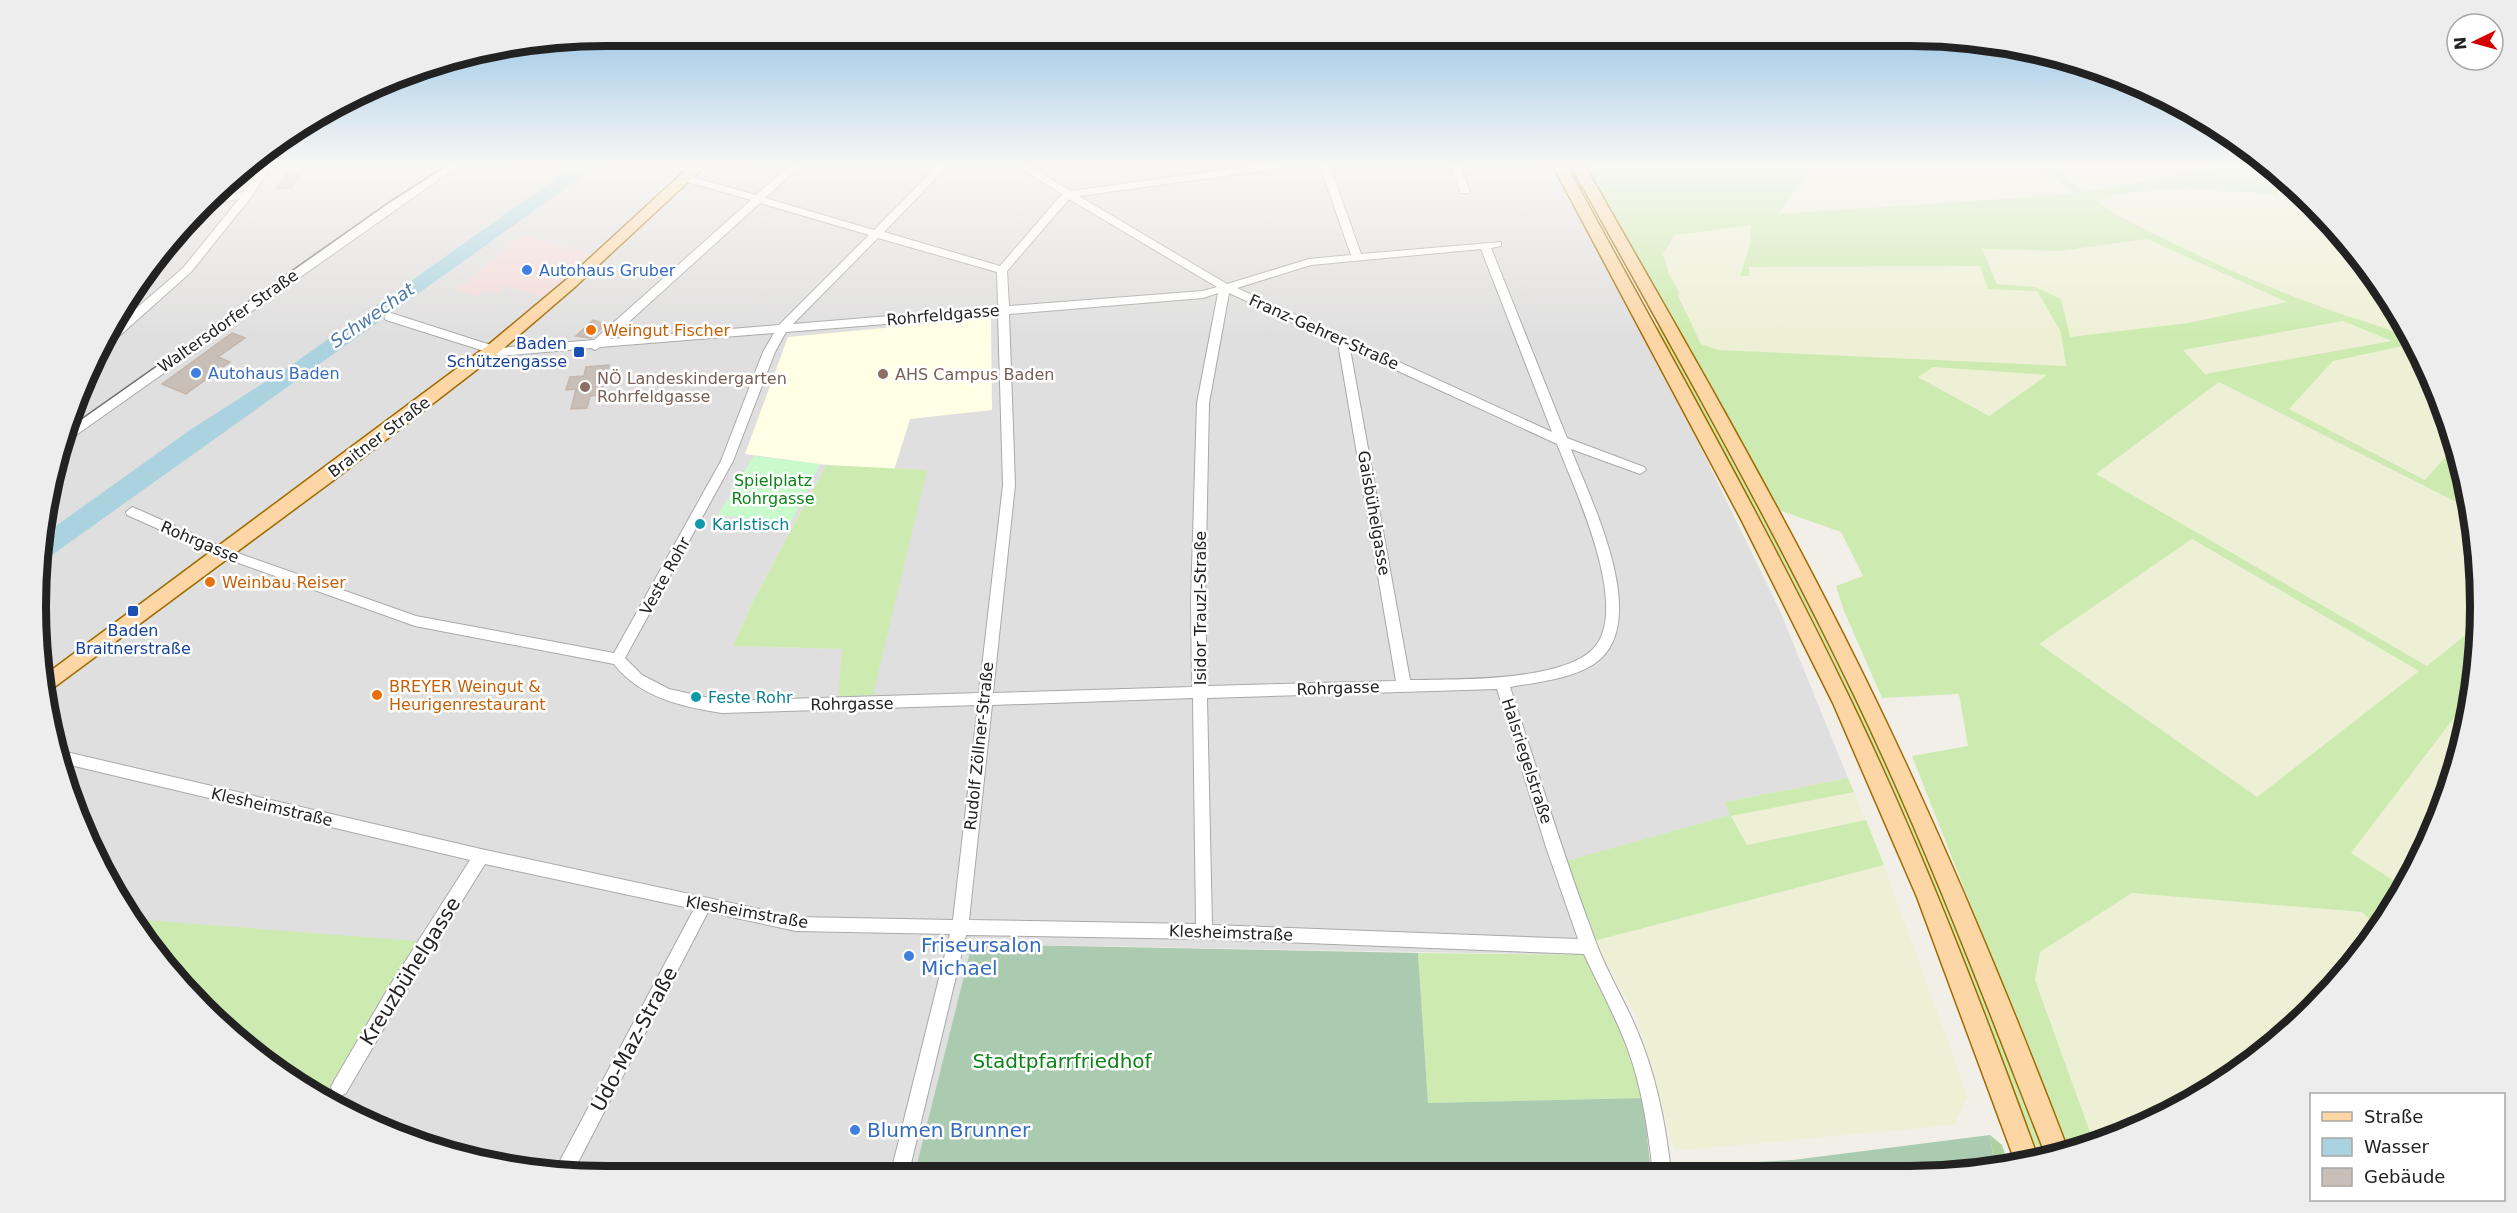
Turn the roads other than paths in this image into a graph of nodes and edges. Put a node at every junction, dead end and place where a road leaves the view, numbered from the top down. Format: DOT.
graph roads {
  1 [pos="226,223"];
  2 [pos="368,223"];
  3 [pos="636,223"];
  4 [pos="733,223"];
  5 [pos="837,223"];
  6 [pos="886,223"];
  7 [pos="1043,223"];
  8 [pos="1117,223"];
  9 [pos="1345,223"];
  10 [pos="1590,223"];
  11 [pos="1609,223"];
  12 [pos="875,234"];
  13 [pos="1491,245"];
  14 [pos="1357,257"];
  15 [pos="1002,270"];
  16 [pos="1226,287"];
  17 [pos="1002,310"];
  18 [pos="390,317"];
  19 [pos="121,328"];
  20 [pos="783,328"];
  21 [pos="1343,340"];
  22 [pos="595,346"];
  23 [pos="492,350"];
  24 [pos="75,430"];
  25 [pos="1562,441"];
  26 [pos="1640,470"];
  27 [pos="132,512"];
  28 [pos="224,553"];
  29 [pos="618,659"];
  30 [pos="51,681"];
  31 [pos="1502,683"];
  32 [pos="1404,685"];
  33 [pos="1201,693"];
  34 [pos="984,700"];
  35 [pos="68,758"];
  36 [pos="481,856"];
  37 [pos="704,905"];
  38 [pos="960,928"];
  39 [pos="1204,932"];
  40 [pos="1589,946"];
  41 [pos="340,1087"];
  42 [pos="2055,1147"];
  43 [pos="2025,1155"];
  44 [pos="567,1165"];
  45 [pos="901,1166"];
  46 [pos="1661,1166"];
  1 -- 19 [label="street"];
  2 -- 24 [label="street, Waltersdorfer Straße"];
  3 -- 23 [label="main road, Braitner Straße"];
  4 -- 22 [label="street"];
  5 -- 12 [label="street"];
  6 -- 12 [label="street, Veste Rohr"];
  7 -- 15 [label="street"];
  8 -- 16 [label="street, Franz-Gehrer-Straße"];
  9 -- 14 [label="street"];
  10 -- 43 [label="main road"];
  11 -- 42 [label="main road"];
  12 -- 15 [label="street"];
  12 -- 20 [label="street, Veste Rohr"];
  13 -- 14 [label="street, Rohrfeldgasse"];
  13 -- 25 [label="street, Halsriegelstraße"];
  14 -- 16 [label="street, Rohrfeldgasse"];
  15 -- 17 [label="street, Rudolf Zöllner-Straße"];
  16 -- 17 [label="street, Rohrfeldgasse"];
  16 -- 21 [label="street, Franz-Gehrer-Straße"];
  16 -- 33 [label="street, Isidor Trauzl-Straße"];
  17 -- 20 [label="street, Rohrfeldgasse"];
  17 -- 34 [label="street, Rudolf Zöllner-Straße"];
  18 -- 23 [label="street, Rohrfeldgasse"];
  20 -- 22 [label="street, Rohrfeldgasse"];
  20 -- 29 [label="street, Veste Rohr"];
  21 -- 25 [label="street, Franz-Gehrer-Straße"];
  21 -- 32 [label="street, Gaisbühelgasse"];
  22 -- 23 [label="street, Rohrfeldgasse"];
  23 -- 28 [label="main road, Braitner Straße"];
  25 -- 26 [label="street, Franz-Gehrer-Straße"];
  25 -- 31 [label="street, Halsriegelstraße"];
  27 -- 28 [label="street, Rohrgasse"];
  28 -- 29 [label="street, Rohrgasse"];
  28 -- 30 [label="main road, Braitner Straße"];
  29 -- 34 [label="street, Rohrgasse"];
  31 -- 32 [label="street, Rohrgasse"];
  31 -- 40 [label="street, Halsriegelstraße"];
  32 -- 33 [label="street, Rohrgasse"];
  33 -- 34 [label="street, Rohrgasse"];
  33 -- 39 [label="street, Isidor Trauzl-Straße"];
  34 -- 38 [label="street, Rudolf Zöllner-Straße"];
  35 -- 36 [label="street, Klesheimstraße"];
  36 -- 37 [label="street, Klesheimstraße"];
  36 -- 41 [label="street, Kreuzbühelgasse"];
  37 -- 38 [label="street, Klesheimstraße"];
  37 -- 44 [label="street, Udo-Maz-Straße"];
  38 -- 39 [label="street, Klesheimstraße"];
  38 -- 45 [label="street, Rudolf Zöllner-Straße"];
  39 -- 40 [label="street, Klesheimstraße"];
  40 -- 46 [label="street, Halsriegelstraße"];
}
